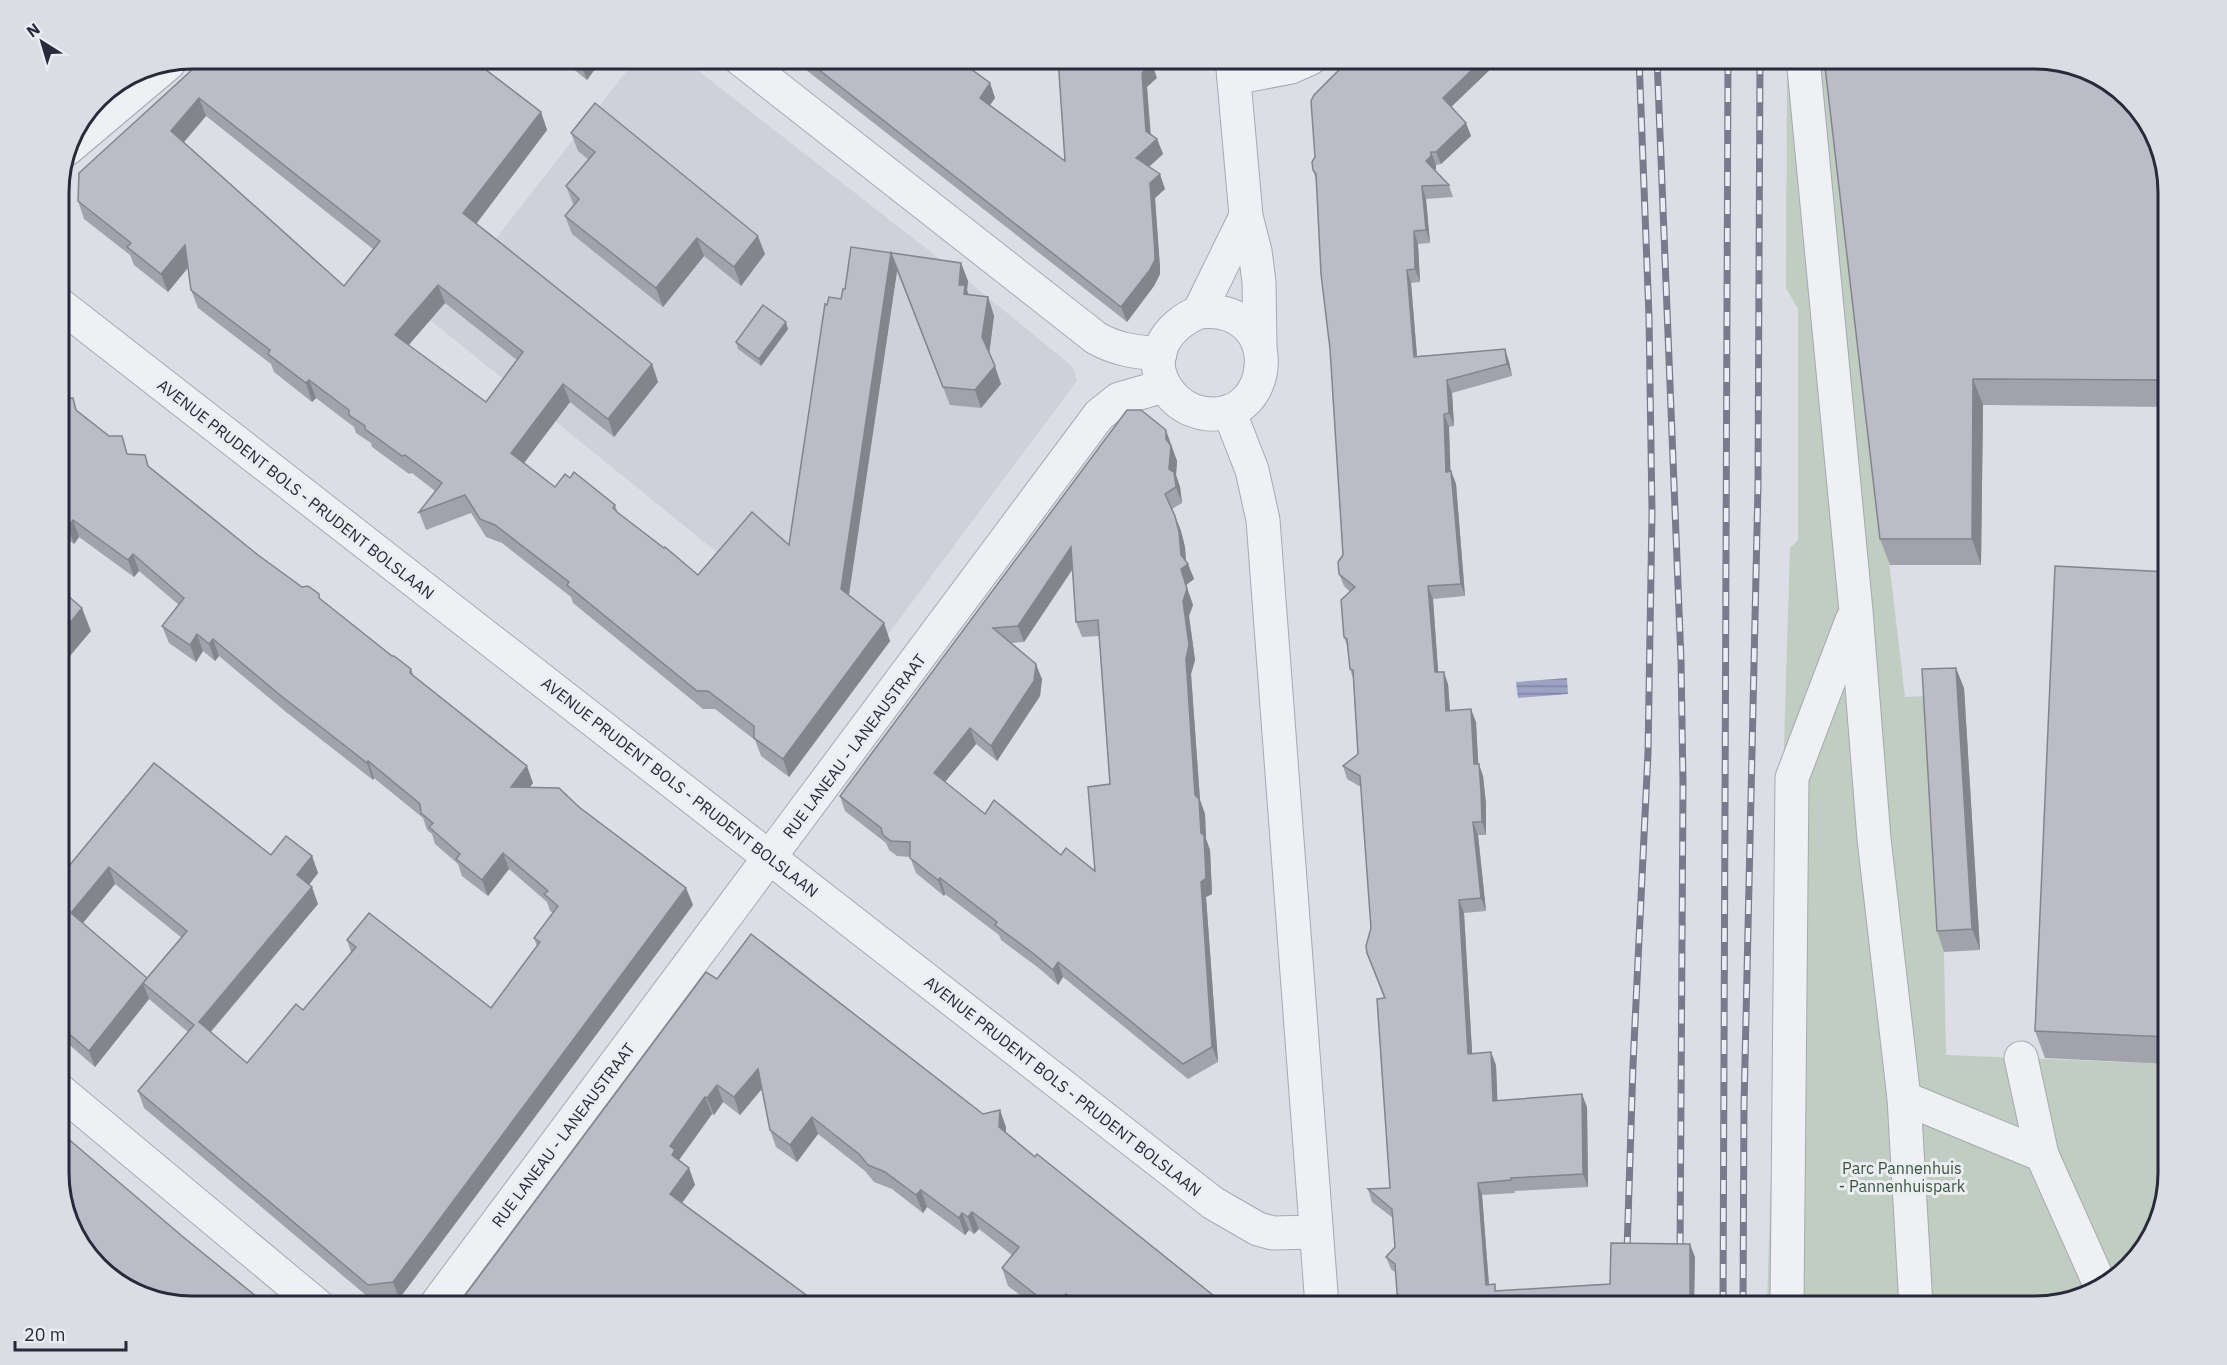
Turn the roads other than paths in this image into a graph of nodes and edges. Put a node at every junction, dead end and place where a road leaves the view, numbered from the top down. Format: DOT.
graph roads {
  1 [pos="753,69"];
  2 [pos="1233,69"];
  3 [pos="1804,69"];
  4 [pos="155,75"];
  5 [pos="82,136"];
  6 [pos="1246,216"];
  7 [pos="69,312"];
  8 [pos="1198,312"];
  9 [pos="1260,346"];
  10 [pos="1160,354"];
  11 [pos="1164,386"];
  12 [pos="1229,411"];
  13 [pos="1856,611"];
  14 [pos="771,857"];
  15 [pos="2021,1058"];
  16 [pos="69,1098"];
  17 [pos="1904,1098"];
  18 [pos="2042,1155"];
  19 [pos="1316,1232"];
  20 [pos="2098,1279"];
  21 [pos="306,1296"];
  22 [pos="442,1296"];
  23 [pos="1321,1296"];
  24 [pos="1786,1296"];
  25 [pos="1915,1296"];
  1 -- 10 [label="street"];
  2 -- 6 [label="street"];
  3 -- 13 [label="street"];
  4 -- 5 [label="street"];
  6 -- 8 [label="street"];
  6 -- 9 [label="street"];
  7 -- 14 [label="street, AVENUE PRUDENT BOLS - PRUDENT BOLSLAAN"];
  8 -- 9 [label="street"];
  8 -- 10 [label="street"];
  9 -- 12 [label="street"];
  10 -- 11 [label="street"];
  11 -- 12 [label="street"];
  11 -- 14 [label="street, RUE LANEAU - LANEAUSTRAAT"];
  12 -- 19 [label="street"];
  13 -- 17 [label="street"];
  13 -- 24 [label="street"];
  14 -- 19 [label="street, AVENUE PRUDENT BOLS - PRUDENT BOLSLAAN"];
  14 -- 22 [label="street, RUE LANEAU - LANEAUSTRAAT"];
  15 -- 18 [label="street"];
  16 -- 21 [label="street"];
  17 -- 18 [label="street"];
  17 -- 25 [label="street"];
  18 -- 20 [label="street"];
  19 -- 23 [label="street"];
}
